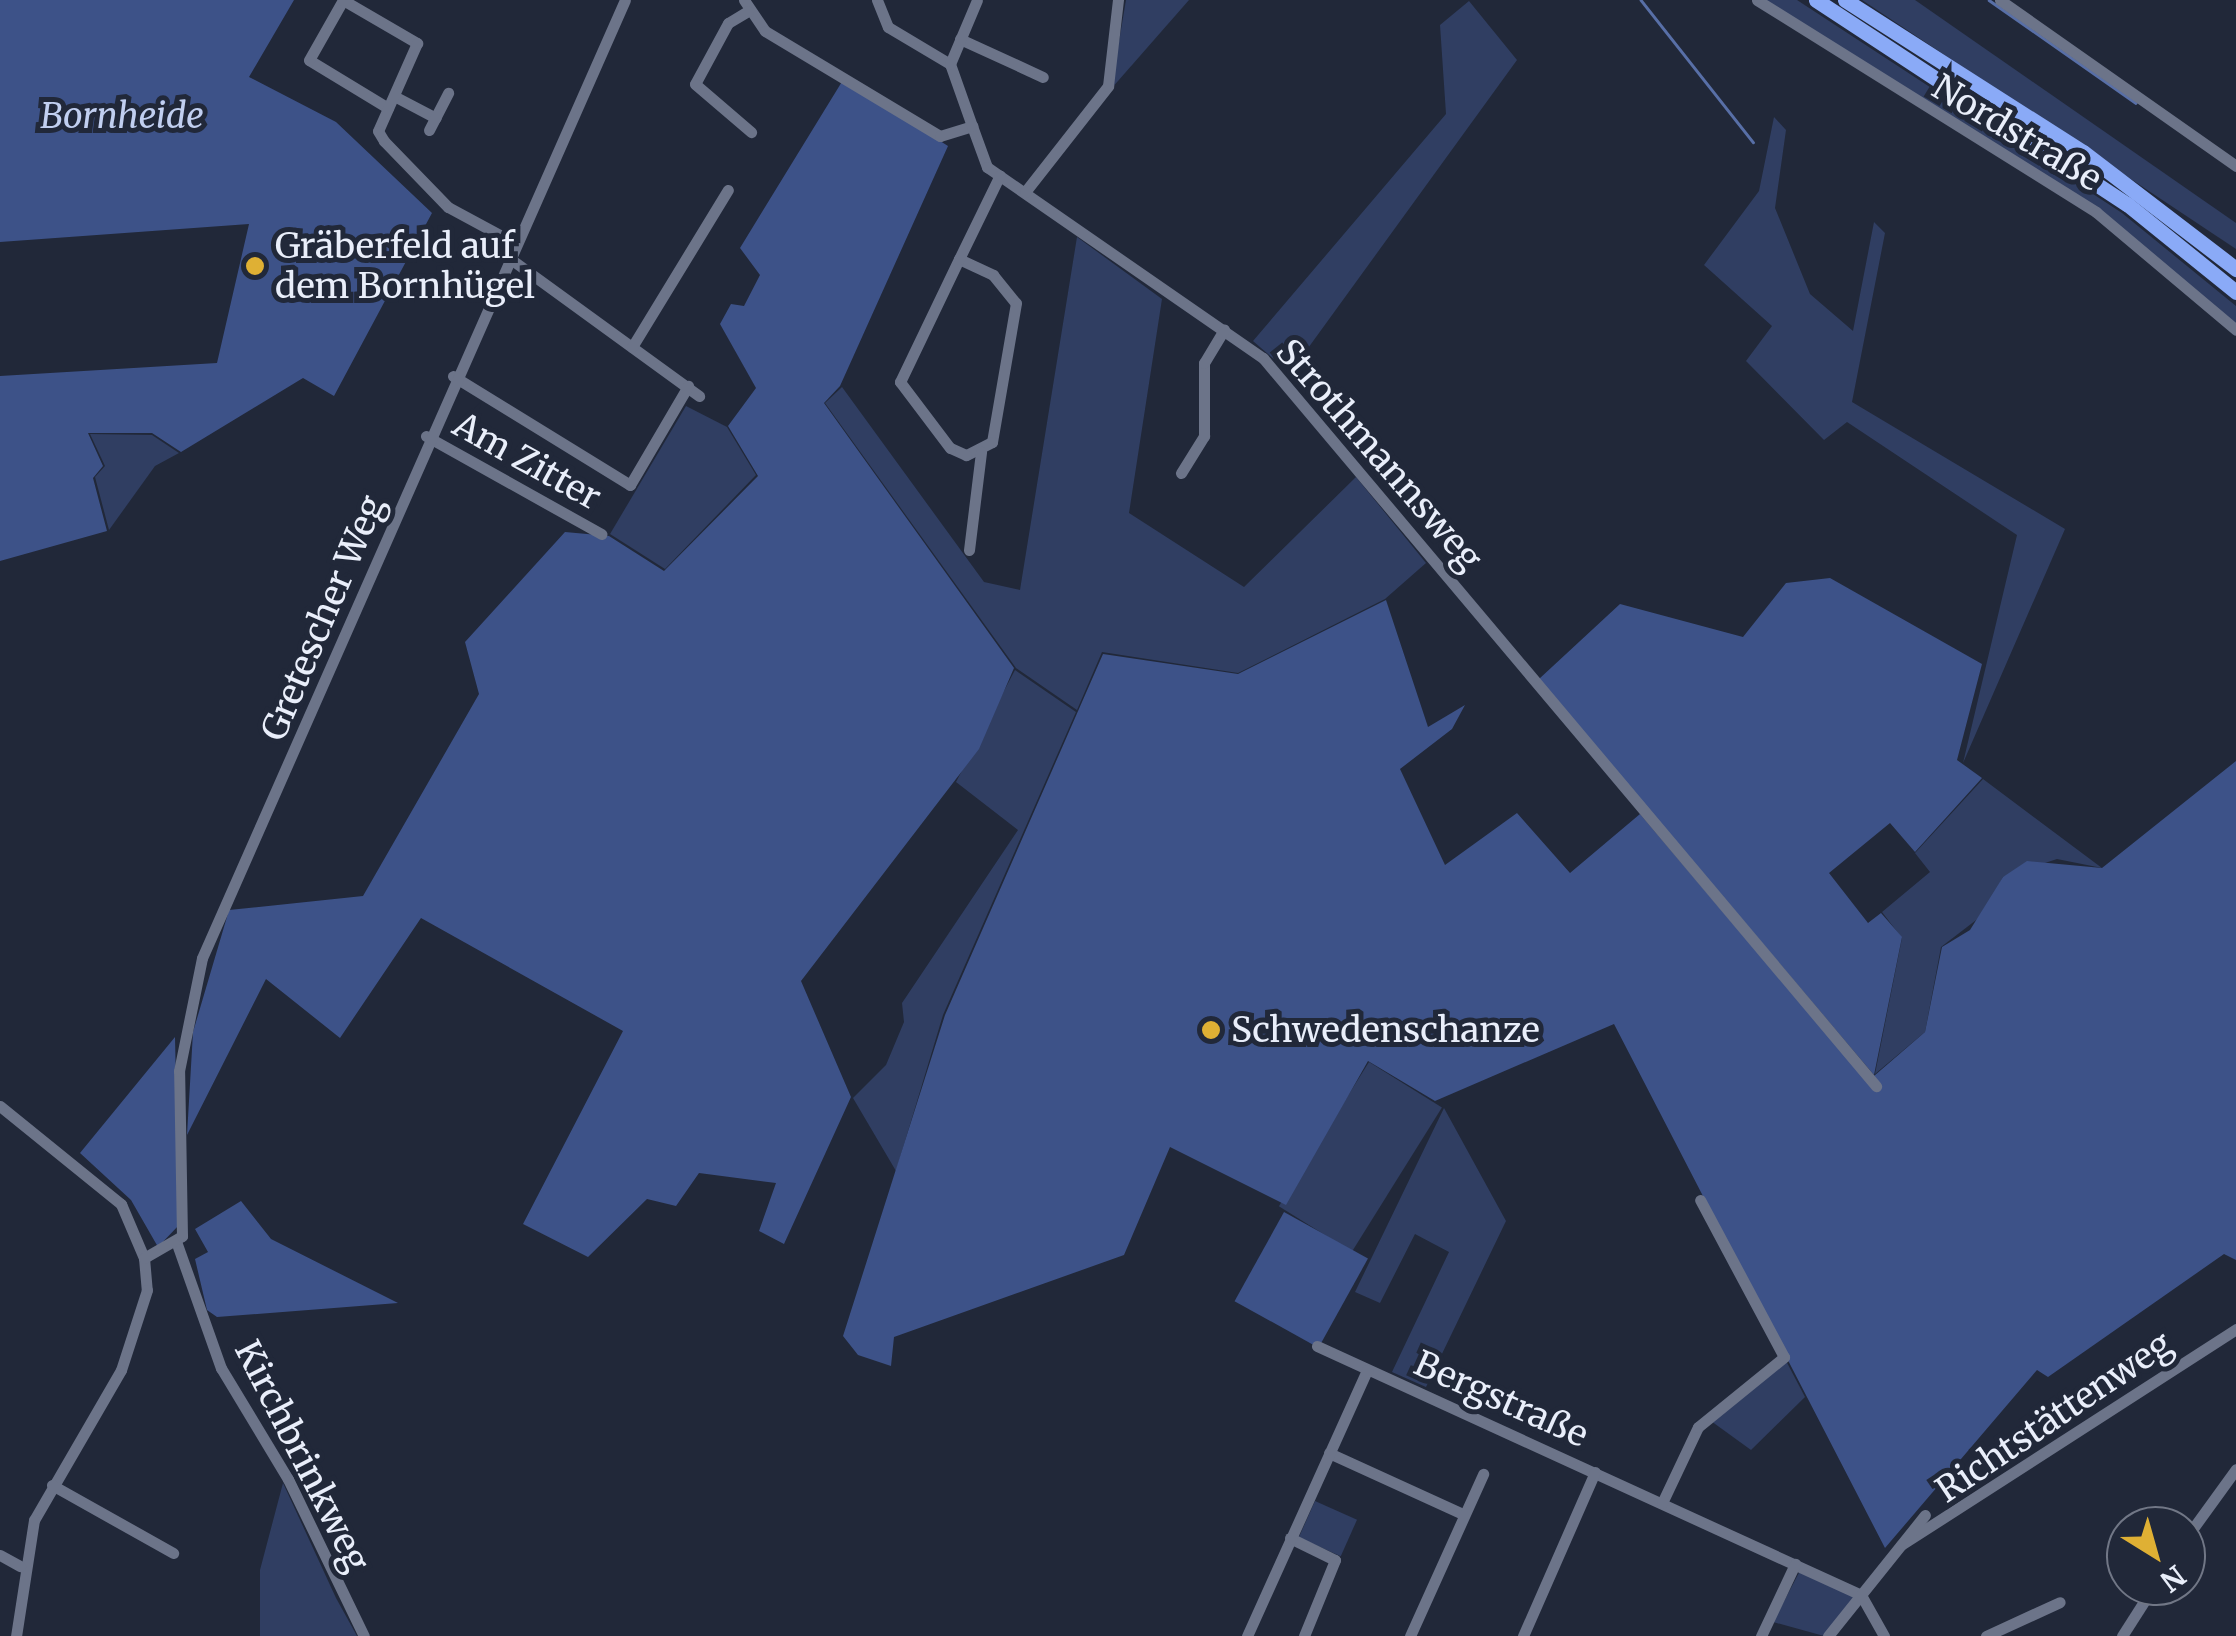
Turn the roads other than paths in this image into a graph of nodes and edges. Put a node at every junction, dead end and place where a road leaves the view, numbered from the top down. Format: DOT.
graph roads {
  1 [pos="625,0"];
  2 [pos="877,0"];
  3 [pos="977,0"];
  4 [pos="1118,0"];
  5 [pos="1757,0"];
  6 [pos="1816,0"];
  7 [pos="1844,0"];
  8 [pos="2000,0"];
  9 [pos="746,6"];
  10 [pos="960,39"];
  11 [pos="950,64"];
  12 [pos="1042,77"];
  13 [pos="448,93"];
  14 [pos="391,102"];
  15 [pos="436,118"];
  16 [pos="972,126"];
  17 [pos="429,130"];
  18 [pos="751,132"];
  19 [pos="2236,166"];
  20 [pos="1000,176"];
  21 [pos="728,190"];
  22 [pos="1026,192"];
  23 [pos="511,242"];
  24 [pos="505,255"];
  25 [pos="959,259"];
  26 [pos="2236,269"];
  27 [pos="2236,292"];
  28 [pos="1224,330"];
  29 [pos="2236,330"];
  30 [pos="632,346"];
  31 [pos="453,376"];
  32 [pos="688,386"];
  33 [pos="699,396"];
  34 [pos="426,436"];
  35 [pos="981,452"];
  36 [pos="1181,474"];
  37 [pos="601,534"];
  38 [pos="969,550"];
  39 [pos="1876,1086"];
  40 [pos="0,1106"];
  41 [pos="1700,1200"];
  42 [pos="176,1244"];
  43 [pos="144,1258"];
  44 [pos="2236,1329"];
  45 [pos="1317,1346"];
  46 [pos="1367,1370"];
  47 [pos="1329,1453"];
  48 [pos="2236,1470"];
  49 [pos="1595,1472"];
  50 [pos="1484,1474"];
  51 [pos="52,1485"];
  52 [pos="1662,1503"];
  53 [pos="2206,1511"];
  54 [pos="1463,1514"];
  55 [pos="1925,1515"];
  56 [pos="1290,1538"];
  57 [pos="1901,1545"];
  58 [pos="173,1553"];
  59 [pos="0,1555"];
  60 [pos="1795,1564"];
  61 [pos="20,1566"];
  62 [pos="1861,1595"];
  63 [pos="2060,1602"];
  64 [pos="2141,1606"];
  65 [pos="16,1636"];
  66 [pos="364,1636"];
  67 [pos="1246,1636"];
  68 [pos="1304,1636"];
  69 [pos="1410,1636"];
  70 [pos="1523,1636"];
  71 [pos="1761,1636"];
  72 [pos="1828,1636"];
  73 [pos="1884,1636"];
  74 [pos="1986,1636"];
  75 [pos="2122,1636"];
  1 -- 23 [label="street, Gretescher Weg"];
  2 -- 11 [label="street"];
  3 -- 10 [label="street"];
  4 -- 22 [label="street"];
  5 -- 29 [label="street, Nordstraße"];
  6 -- 27 [label="highway"];
  7 -- 26 [label="highway"];
  8 -- 19 [label="street"];
  9 -- 16 [label="street"];
  9 -- 18 [label="street"];
  10 -- 11 [label="street"];
  10 -- 12 [label="street"];
  11 -- 16 [label="street, Strothmannsweg"];
  13 -- 15 [label="street"];
  14 -- 14 [label="street"];
  14 -- 15 [label="street"];
  14 -- 23 [label="street"];
  15 -- 17 [label="street"];
  16 -- 20 [label="street, Strothmannsweg"];
  20 -- 22 [label="street, Strothmannsweg"];
  20 -- 25 [label="street"];
  21 -- 30 [label="street"];
  22 -- 28 [label="street, Strothmannsweg"];
  23 -- 24 [label="street, Gretescher Weg"];
  24 -- 30 [label="street"];
  24 -- 31 [label="street, Gretescher Weg"];
  25 -- 35 [label="street"];
  25 -- 35 [label="street"];
  28 -- 36 [label="street"];
  28 -- 39 [label="street, Strothmannsweg"];
  30 -- 32 [label="street"];
  31 -- 32 [label="street"];
  31 -- 34 [label="street, Gretescher Weg"];
  32 -- 33 [label="street"];
  34 -- 37 [label="street, Am Zitter"];
  34 -- 42 [label="street, Gretescher Weg"];
  35 -- 38 [label="street"];
  40 -- 43 [label="street"];
  41 -- 52 [label="street"];
  42 -- 43 [label="street"];
  42 -- 66 [label="street, Kirchbrinkweg"];
  43 -- 51 [label="street"];
  44 -- 57 [label="street, Richtstättenweg"];
  45 -- 46 [label="street, Bergstraße"];
  46 -- 47 [label="street"];
  46 -- 49 [label="street, Bergstraße"];
  47 -- 54 [label="street"];
  47 -- 56 [label="street"];
  48 -- 53 [label="street"];
  49 -- 52 [label="street, Bergstraße"];
  49 -- 70 [label="street"];
  50 -- 54 [label="street"];
  51 -- 58 [label="street"];
  51 -- 61 [label="street"];
  52 -- 60 [label="street, Bergstraße"];
  54 -- 69 [label="street"];
  55 -- 57 [label="street, Richtstättenweg"];
  56 -- 67 [label="street"];
  56 -- 68 [label="street"];
  57 -- 62 [label="street, Richtstättenweg"];
  59 -- 61 [label="street"];
  60 -- 62 [label="street, Bergstraße"];
  60 -- 71 [label="street"];
  61 -- 65 [label="street"];
  62 -- 72 [label="street, Richtstättenweg"];
  62 -- 73 [label="street"];
  63 -- 74 [label="street"];
  64 -- 75 [label="street"];
}
